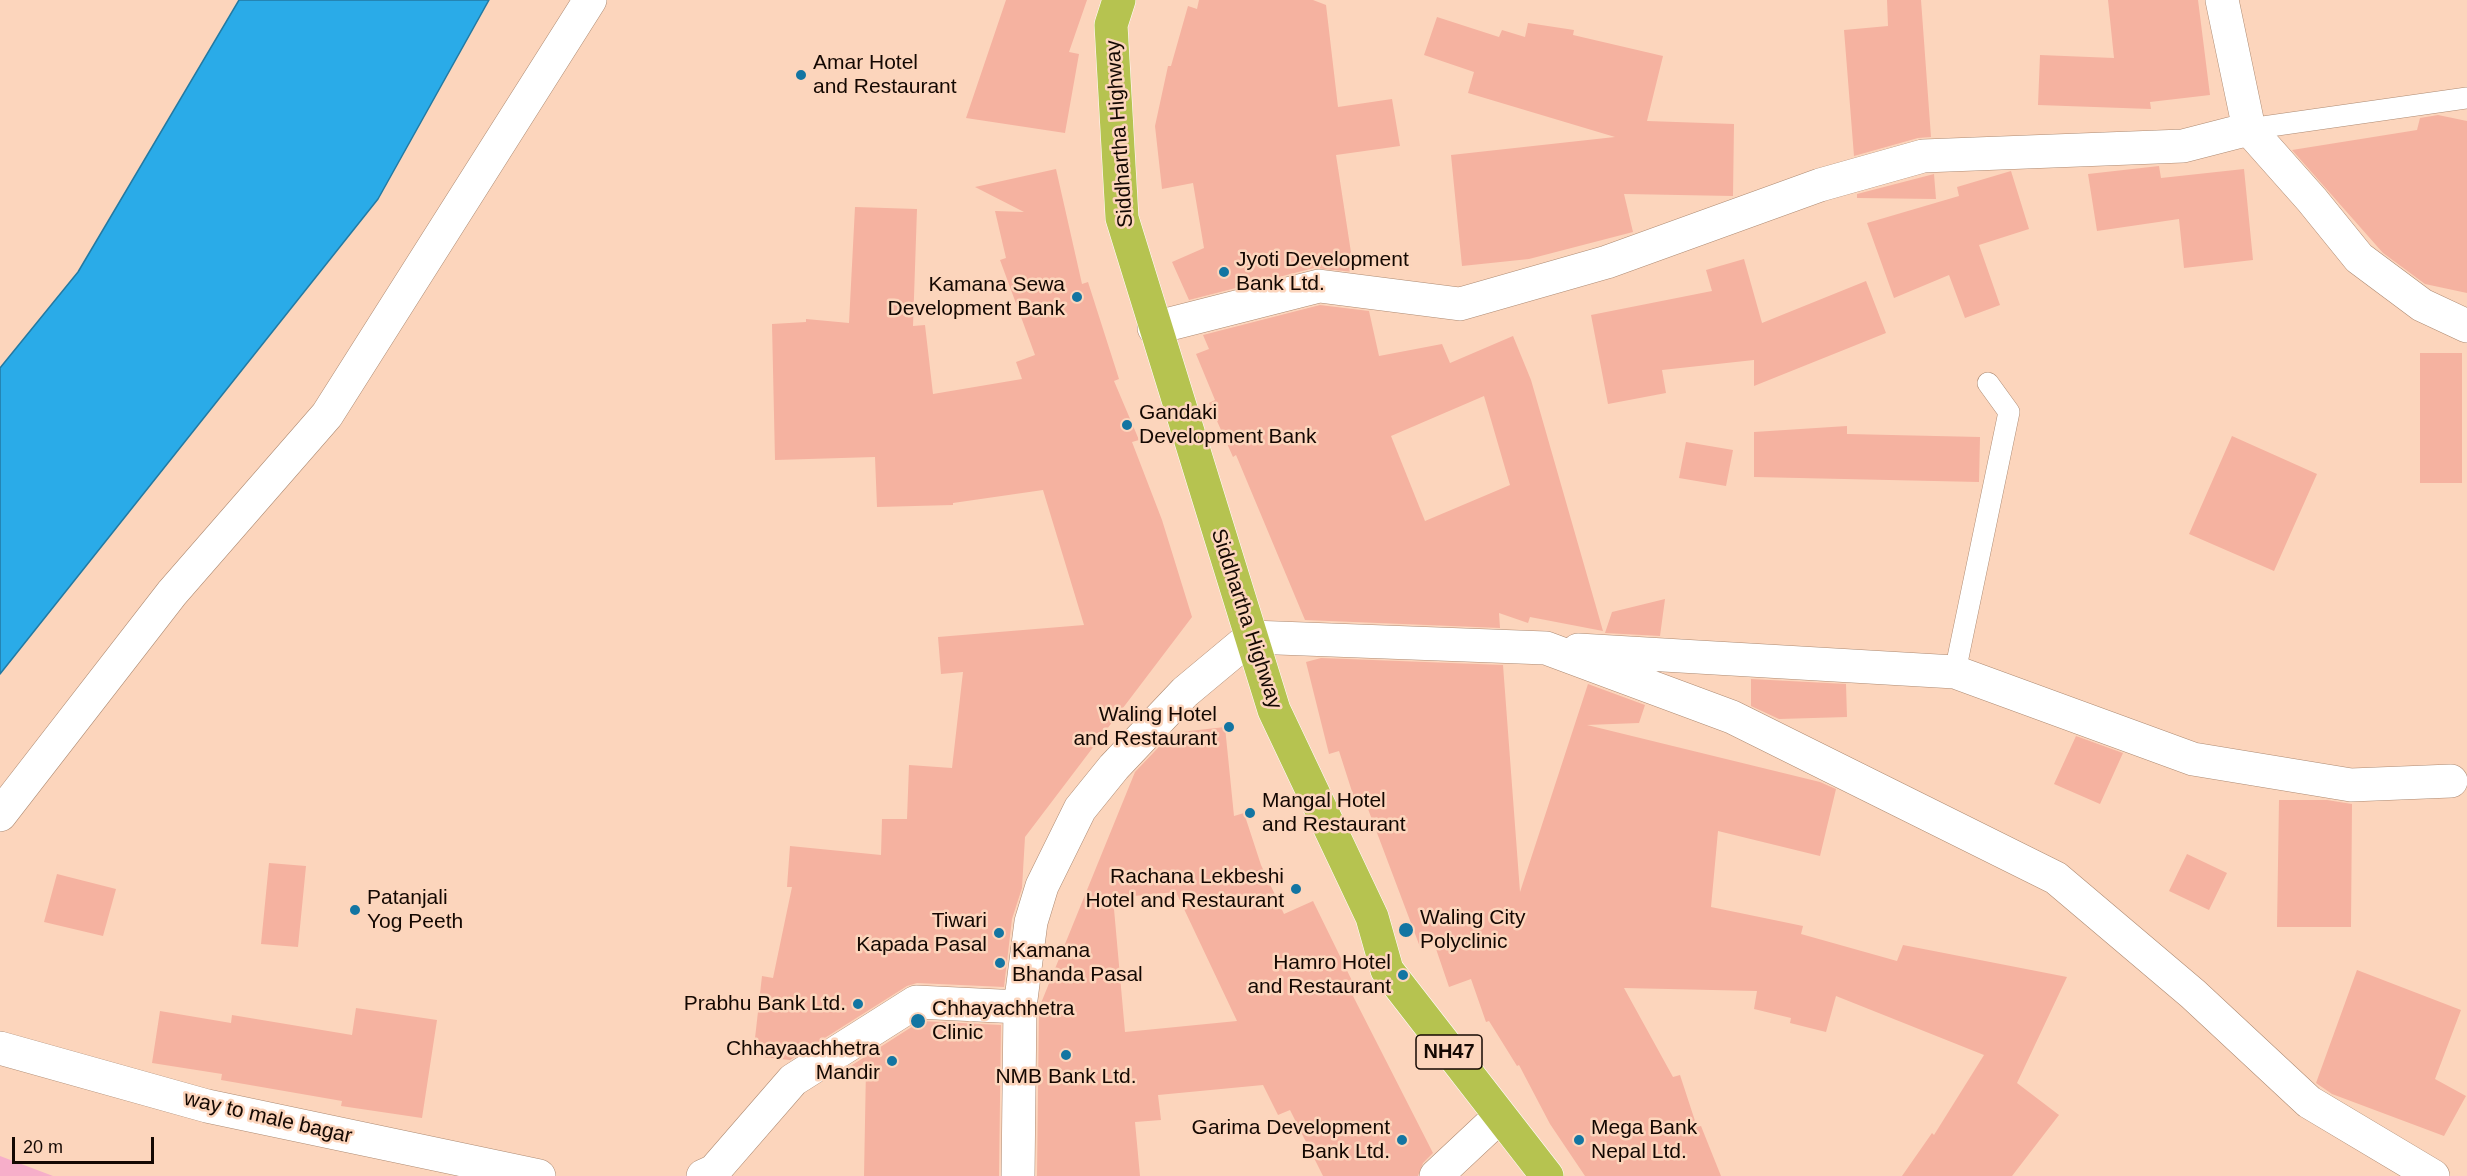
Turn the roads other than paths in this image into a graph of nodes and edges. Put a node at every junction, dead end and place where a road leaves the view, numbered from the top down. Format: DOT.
graph roads {
  1 [pos="590,0"];
  2 [pos="1119,0"];
  3 [pos="2222,0"];
  4 [pos="2467,98"];
  5 [pos="2249,129"];
  6 [pos="2467,326"];
  7 [pos="1154,328"];
  8 [pos="1988,383"];
  9 [pos="1251,637"];
  10 [pos="1546,648"];
  11 [pos="1955,672"];
  12 [pos="2451,781"];
  13 [pos="0,815"];
  14 [pos="1020,1007"];
  15 [pos="0,1048"];
  16 [pos="1499,1117"];
  17 [pos="539,1176"];
  18 [pos="703,1176"];
  19 [pos="1018,1176"];
  20 [pos="1436,1176"];
  21 [pos="1546,1176"];
  22 [pos="2433,1176"];
  1 -- 13 [label="street"];
  2 -- 7 [label="highway, Siddhartha Highway / NH47"];
  3 -- 5 [label="street"];
  4 -- 5 [label="lane"];
  5 -- 6 [label="street"];
  5 -- 7 [label="street"];
  7 -- 9 [label="highway, Siddhartha Highway / NH47"];
  8 -- 11 [label="lane"];
  9 -- 10 [label="street"];
  9 -- 14 [label="street"];
  9 -- 16 [label="highway, Siddhartha Highway / NH47"];
  10 -- 11 [label="street"];
  10 -- 22 [label="street"];
  11 -- 12 [label="street"];
  14 -- 18 [label="street"];
  14 -- 19 [label="street"];
  15 -- 17 [label="street, way to male bagar"];
  16 -- 20 [label="street"];
  16 -- 21 [label="highway, Siddhartha Highway / NH47"];
}
